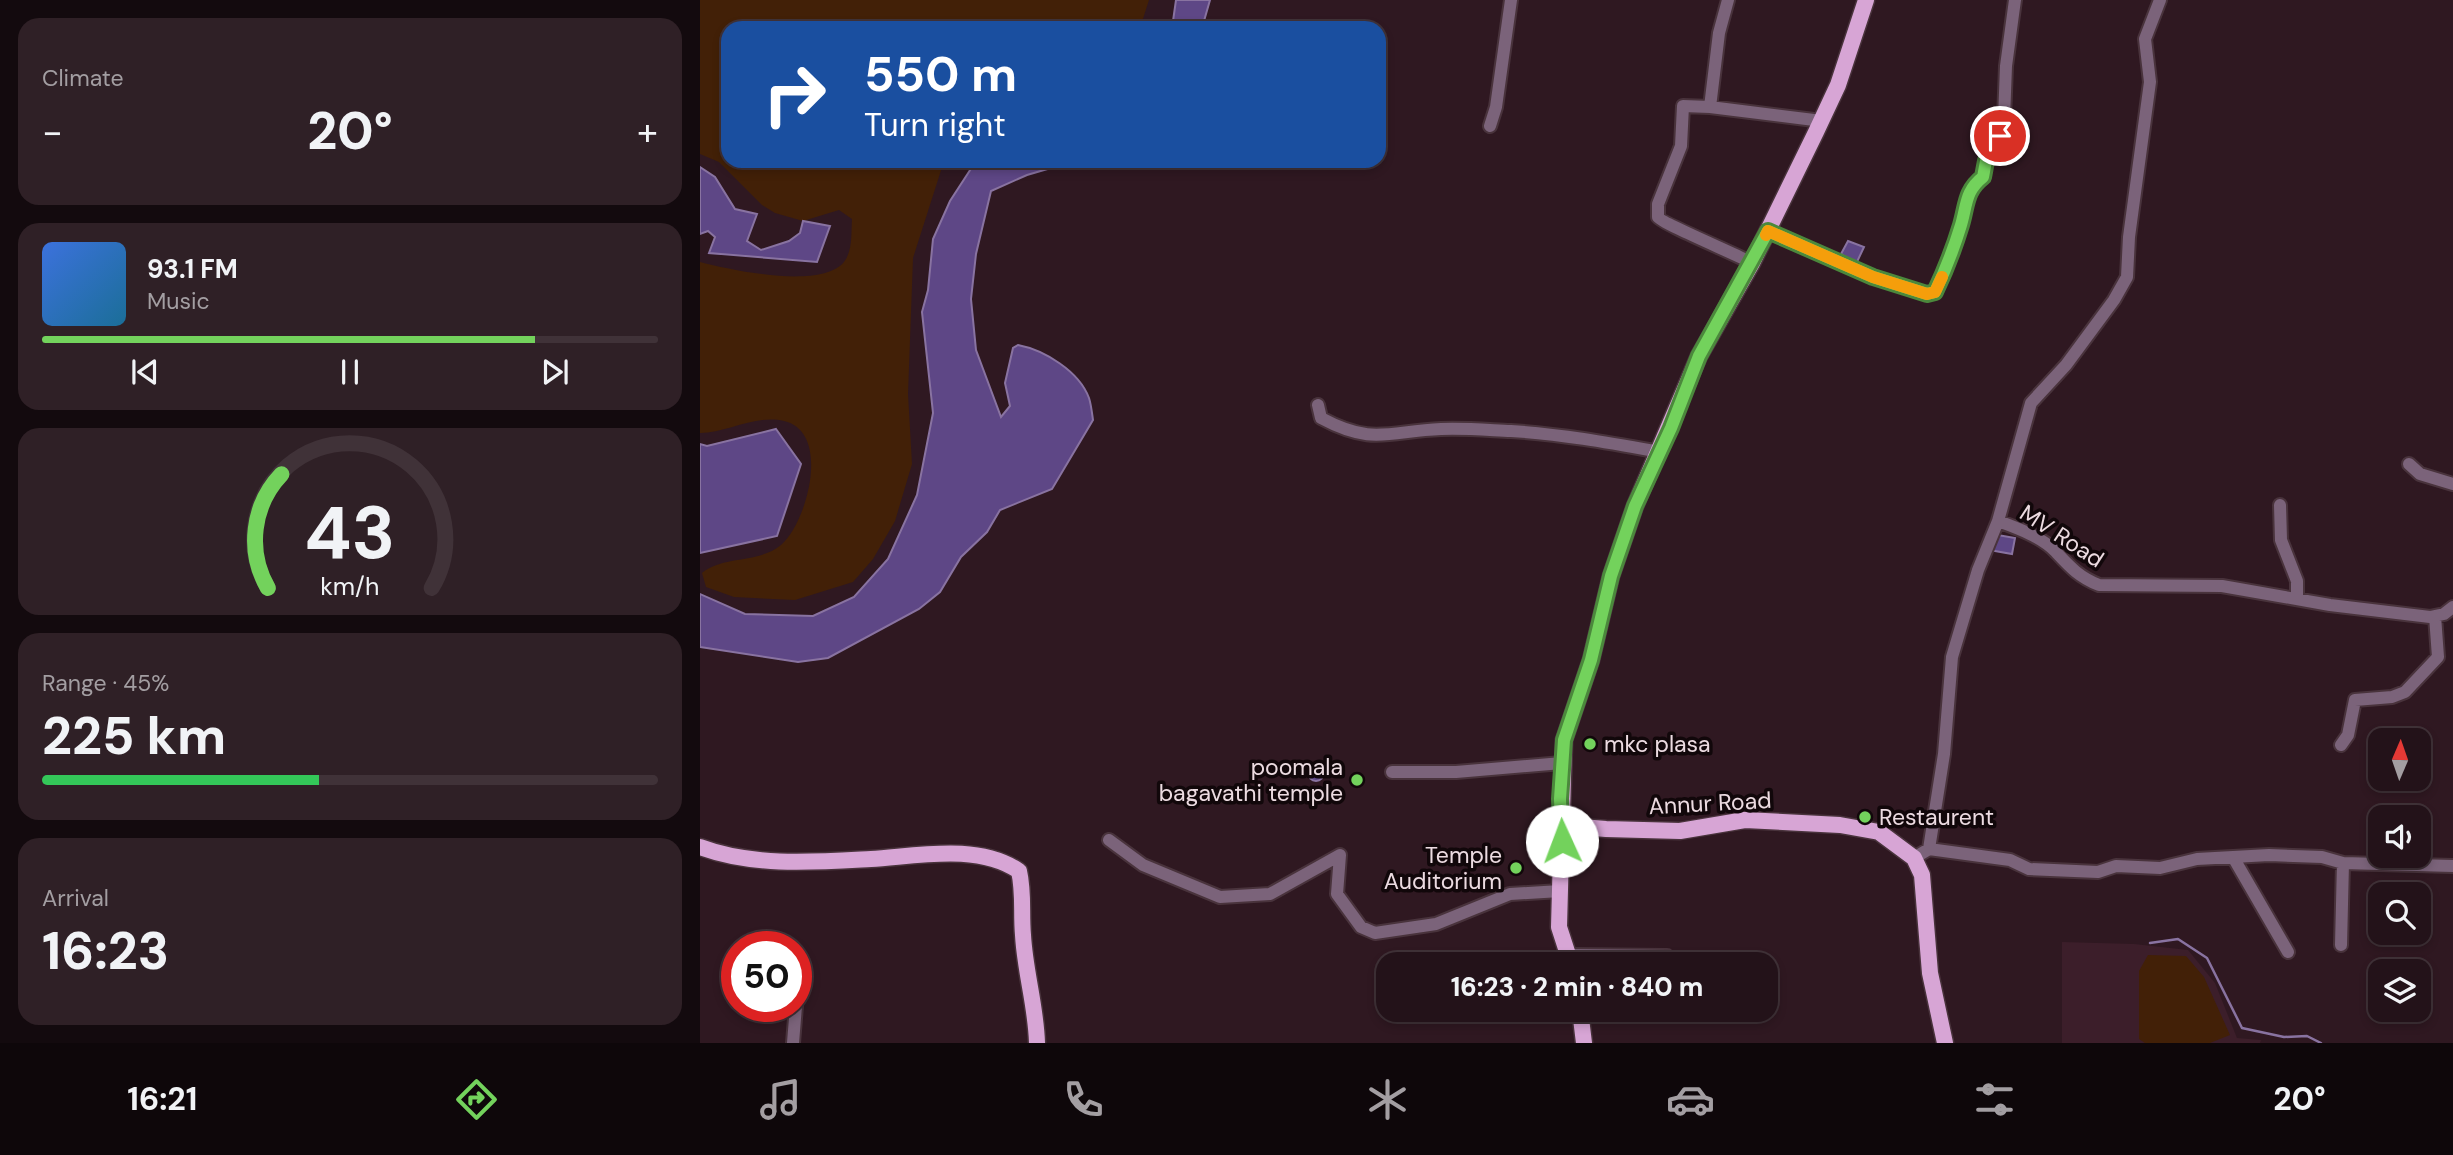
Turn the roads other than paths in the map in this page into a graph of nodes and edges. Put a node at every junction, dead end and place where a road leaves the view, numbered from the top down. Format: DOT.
graph roads {
  1 [pos="1511,0"];
  2 [pos="1728,0"];
  3 [pos="1866,0"];
  4 [pos="2015,0"];
  5 [pos="2160,0"];
  6 [pos="1710,107"];
  7 [pos="1822,121"];
  8 [pos="1490,125"];
  9 [pos="1768,231"];
  10 [pos="1752,262"];
  11 [pos="1318,405"];
  12 [pos="1660,452"];
  13 [pos="2409,464"];
  14 [pos="2453,484"];
  15 [pos="2280,505"];
  16 [pos="1998,521"];
  17 [pos="2297,597"];
  18 [pos="2452,610"];
  19 [pos="2435,616"];
  20 [pos="2341,745"];
  21 [pos="1562,763"];
  22 [pos="1392,772"];
  23 [pos="1563,820"];
  24 [pos="1109,840"];
  25 [pos="700,847"];
  26 [pos="1929,849"];
  27 [pos="2233,857"];
  28 [pos="1914,858"];
  29 [pos="2343,863"];
  30 [pos="2453,866"];
  31 [pos="1560,891"];
  32 [pos="2341,945"];
  33 [pos="1567,952"];
  34 [pos="2288,953"];
  35 [pos="795,1022"];
  36 [pos="1581,1022"];
  37 [pos="793,1043"];
  38 [pos="1037,1043"];
  39 [pos="1584,1043"];
  40 [pos="1945,1043"];
  1 -- 8 [label="street"];
  2 -- 6 [label="street"];
  3 -- 7 [label="main road"];
  4 -- 9 [label="street"];
  5 -- 16 [label="street"];
  6 -- 7 [label="street"];
  6 -- 10 [label="street"];
  7 -- 9 [label="main road"];
  9 -- 10 [label="main road"];
  10 -- 12 [label="main road"];
  11 -- 12 [label="street"];
  12 -- 21 [label="main road"];
  13 -- 14 [label="street"];
  15 -- 17 [label="street"];
  16 -- 17 [label="street, MV Road"];
  16 -- 26 [label="street, MV Road"];
  17 -- 19 [label="street, MV Road"];
  18 -- 19 [label="street"];
  19 -- 20 [label="street"];
  21 -- 22 [label="street"];
  21 -- 23 [label="main road"];
  23 -- 28 [label="main road, Annur Road"];
  23 -- 31 [label="main road"];
  24 -- 31 [label="street"];
  25 -- 38 [label="main road"];
  26 -- 27 [label="street"];
  26 -- 28 [label="street"];
  27 -- 29 [label="street"];
  27 -- 34 [label="street"];
  28 -- 40 [label="main road"];
  29 -- 30 [label="street"];
  29 -- 32 [label="street"];
  31 -- 33 [label="main road"];
  35 -- 37 [label="street"];
  36 -- 39 [label="main road"];
}
